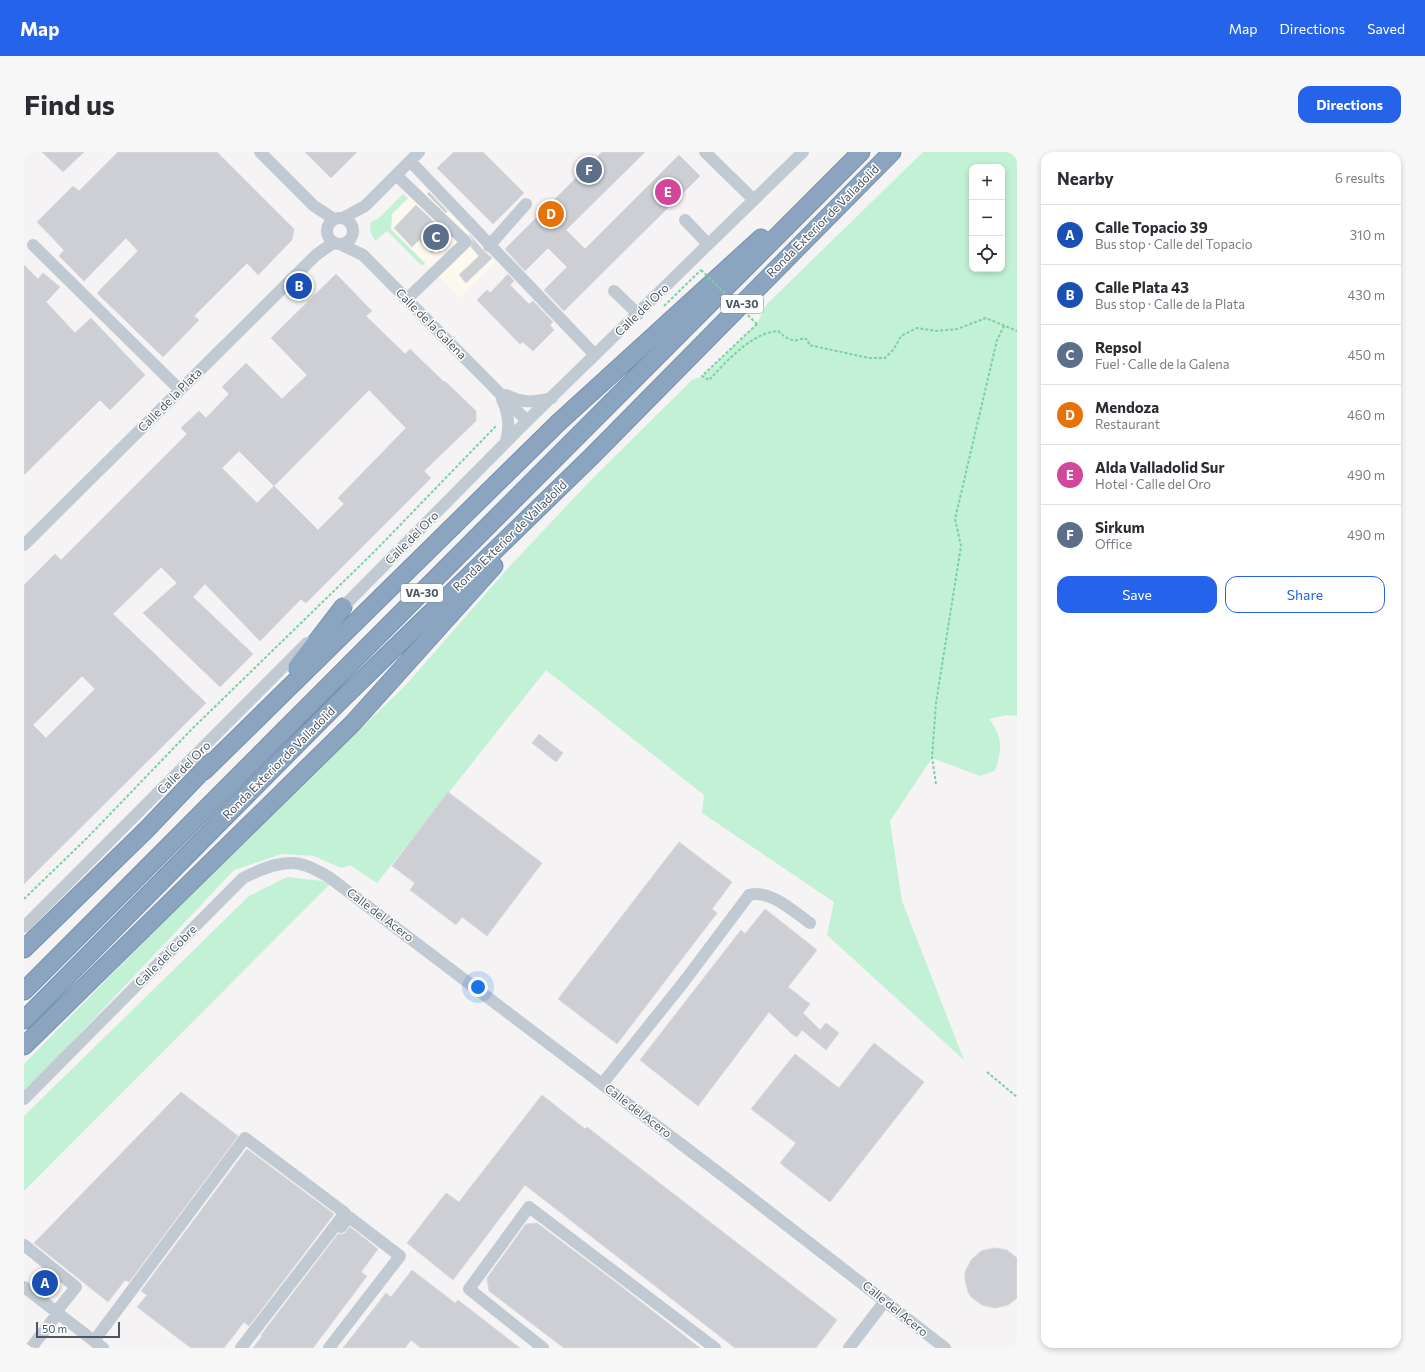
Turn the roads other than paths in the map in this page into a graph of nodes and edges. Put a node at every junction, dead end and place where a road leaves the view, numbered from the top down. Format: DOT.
graph roads {
  1 [pos="260,152"];
  2 [pos="419,152"];
  3 [pos="705,152"];
  4 [pos="803,152"];
  5 [pos="861,152"];
  6 [pos="892,152"];
  7 [pos="410,161"];
  8 [pos="396,175"];
  9 [pos="818,195"];
  10 [pos="754,200"];
  11 [pos="526,204"];
  12 [pos="314,206"];
  13 [pos="365,206"];
  14 [pos="339,219"];
  15 [pos="685,220"];
  16 [pos="353,230"];
  17 [pos="326,231"];
  18 [pos="338,244"];
  19 [pos="708,244"];
  20 [pos="33,245"];
  21 [pos="489,246"];
  22 [pos="316,255"];
  23 [pos="363,255"];
  24 [pos="614,291"];
  25 [pos="407,299"];
  26 [pos="638,314"];
  27 [pos="595,355"];
  28 [pos="180,390"];
  29 [pos="499,393"];
  30 [pos="552,398"];
  31 [pos="527,421"];
  32 [pos="506,442"];
  33 [pos="592,456"];
  34 [pos="24,545"];
  35 [pos="343,607"];
  36 [pos="204,770"];
  37 [pos="329,877"];
  38 [pos="810,923"];
  39 [pos="24,927"];
  40 [pos="24,949"];
  41 [pos="24,991"];
  42 [pos="24,1020"];
  43 [pos="24,1046"];
  44 [pos="602,1084"];
  45 [pos="24,1099"];
  46 [pos="24,1245"];
  47 [pos="24,1287"];
  48 [pos="886,1301"];
  49 [pos="57,1313"];
  50 [pos="98,1344"];
  51 [pos="31,1348"];
  52 [pos="240,1348"];
  53 [pos="251,1348"];
  54 [pos="329,1348"];
  55 [pos="543,1348"];
  56 [pos="715,1348"];
  57 [pos="849,1348"];
  58 [pos="945,1348"];
  1 -- 12 [label="street"];
  2 -- 7 [label="street"];
  3 -- 10 [label="street"];
  4 -- 10 [label="street, Calle del Oro"];
  5 -- 9 [label="highway, Ronda Exterior de Valladolid / VA-30"];
  6 -- 33 [label="highway, Ronda Exterior de Valladolid / VA-30"];
  7 -- 8 [label="street"];
  7 -- 21 [label="street"];
  8 -- 13 [label="street"];
  8 -- 25 [label="street"];
  9 -- 36 [label="highway"];
  9 -- 41 [label="highway, Ronda Exterior de Valladolid / VA-30"];
  10 -- 19 [label="street, Calle del Oro"];
  11 -- 21 [label="street"];
  12 -- 14 [label="street"];
  12 -- 17 [label="street"];
  13 -- 14 [label="street"];
  13 -- 16 [label="street"];
  14 -- 16 [label="street"];
  14 -- 17 [label="street"];
  15 -- 19 [label="street"];
  16 -- 18 [label="street"];
  16 -- 23 [label="street, Calle de la Galena"];
  17 -- 18 [label="street"];
  17 -- 22 [label="street, Calle de la Plata"];
  18 -- 22 [label="street, Calle de la Plata"];
  18 -- 23 [label="street, Calle de la Galena"];
  19 -- 26 [label="street, Calle del Oro"];
  20 -- 28 [label="street"];
  21 -- 27 [label="street"];
  22 -- 28 [label="street, Calle de la Plata"];
  23 -- 25 [label="street, Calle de la Galena"];
  24 -- 26 [label="street"];
  25 -- 29 [label="street, Calle de la Galena"];
  26 -- 27 [label="street, Calle del Oro"];
  27 -- 30 [label="street, Calle del Oro"];
  28 -- 34 [label="street, Calle de la Plata"];
  29 -- 30 [label="street, Calle de la Galena"];
  29 -- 31 [label="street, Calle de la Galena"];
  29 -- 32 [label="street, Calle de la Galena"];
  30 -- 31 [label="street, Calle del Oro"];
  31 -- 32 [label="street, Calle del Oro"];
  32 -- 35 [label="street, Calle del Oro"];
  33 -- 42 [label="highway, Ronda Exterior de Valladolid / VA-30"];
  33 -- 43 [label="highway"];
  35 -- 36 [label="highway"];
  35 -- 39 [label="street, Calle del Oro"];
  36 -- 40 [label="highway"];
  37 -- 44 [label="street, Calle del Acero"];
  37 -- 45 [label="street, Calle del Cobre"];
  38 -- 44 [label="street"];
  44 -- 48 [label="street, Calle del Acero"];
  46 -- 49 [label="street"];
  47 -- 49 [label="street"];
  48 -- 57 [label="street"];
  48 -- 58 [label="street, Calle del Acero"];
  49 -- 50 [label="street"];
  49 -- 51 [label="street"];
  50 -- 52 [label="street"];
  53 -- 54 [label="street"];
  55 -- 56 [label="street"];
}
